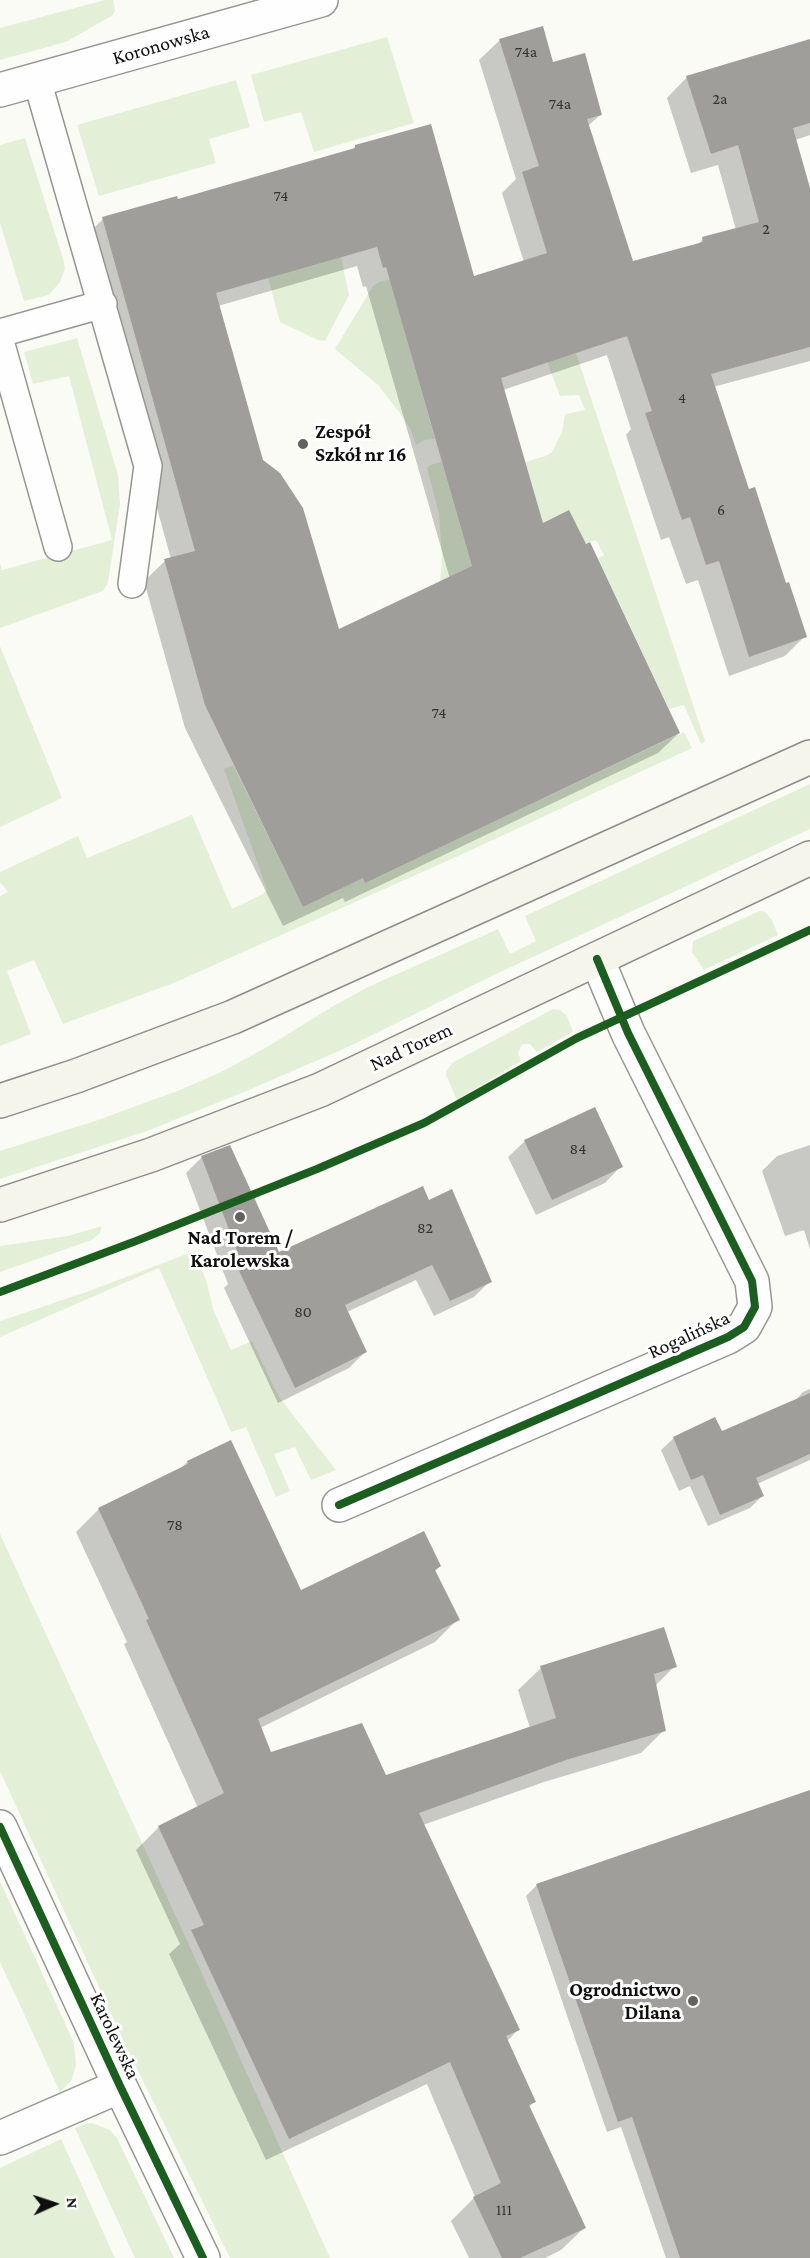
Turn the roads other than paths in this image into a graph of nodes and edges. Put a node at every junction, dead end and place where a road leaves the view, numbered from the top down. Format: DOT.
graph roads {
  1 [pos="321,0"];
  2 [pos="36,80"];
  3 [pos="0,90"];
  4 [pos="103,304"];
  5 [pos="0,333"];
  6 [pos="0,341"];
  7 [pos="58,547"];
  8 [pos="132,584"];
  9 [pos="810,757"];
  10 [pos="810,858"];
  11 [pos="597,959"];
  12 [pos="0,1101"];
  13 [pos="0,1205"];
  14 [pos="339,1505"];
  15 [pos="0,1827"];
  16 [pos="120,2086"];
  17 [pos="0,2138"];
  18 [pos="203,2258"];
  1 -- 2 [label="street, Koronowska"];
  2 -- 3 [label="street, Koronowska"];
  2 -- 4 [label="lane"];
  4 -- 5 [label="lane"];
  4 -- 8 [label="lane"];
  6 -- 7 [label="lane"];
  9 -- 12 [label="main road"];
  10 -- 11 [label="main road, Nad Torem"];
  11 -- 13 [label="main road, Nad Torem"];
  11 -- 14 [label="street, Rogalińska"];
  15 -- 16 [label="street, Karolewska"];
  16 -- 17 [label="street"];
  16 -- 18 [label="street, Karolewska"];
}
